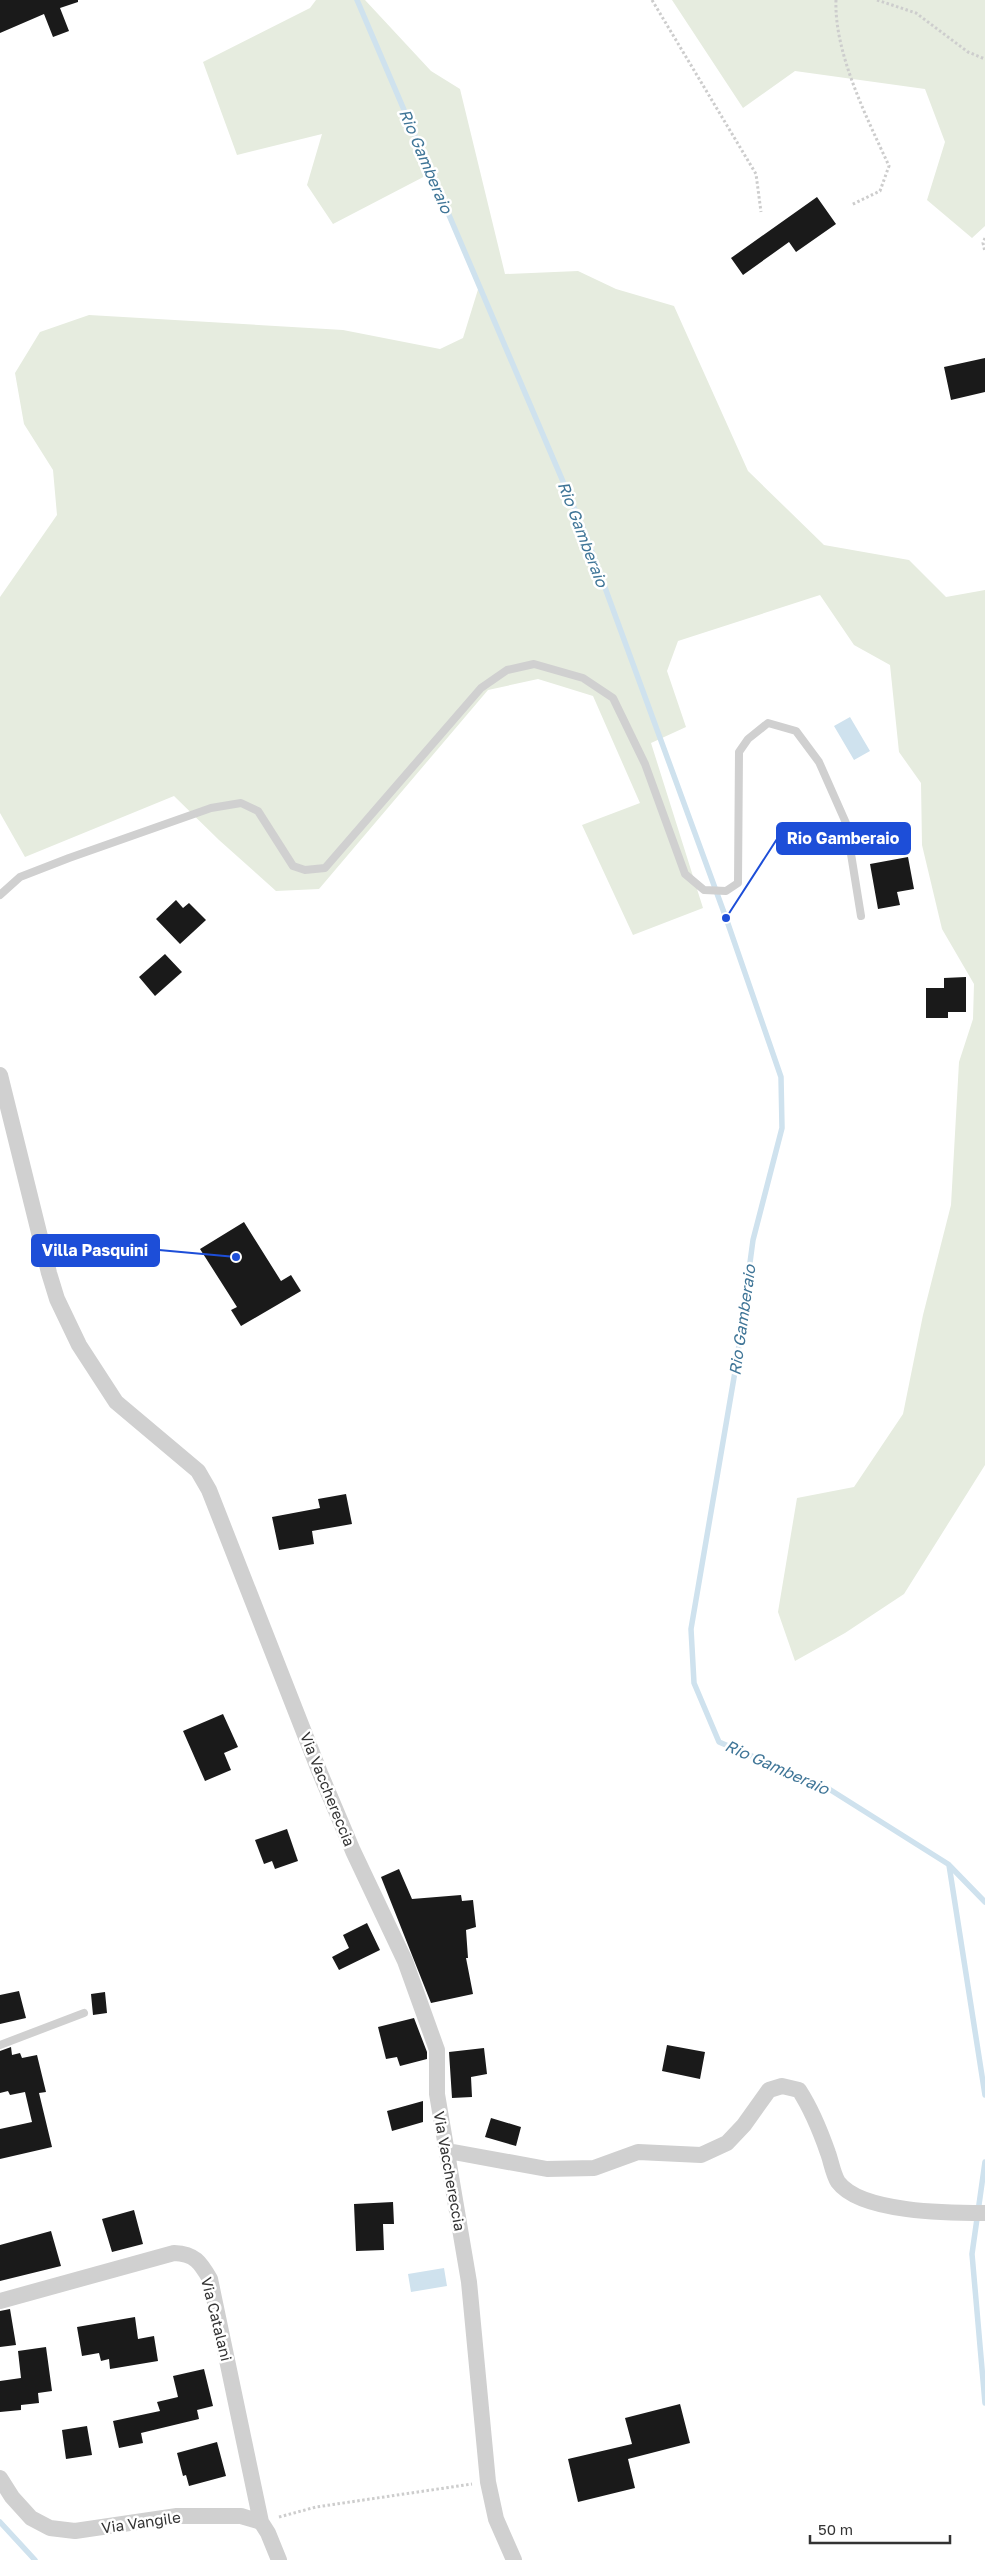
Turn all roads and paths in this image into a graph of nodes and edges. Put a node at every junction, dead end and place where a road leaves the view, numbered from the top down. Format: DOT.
graph roads {
  1 [pos="652,0"];
  2 [pos="836,0"];
  3 [pos="876,0"];
  4 [pos="985,59"];
  5 [pos="851,205"];
  6 [pos="761,212"];
  7 [pos="985,238"];
  8 [pos="985,252"];
  9 [pos="0,895"];
  10 [pos="861,916"];
  11 [pos="0,1075"];
  12 [pos="84,2012"];
  13 [pos="0,2045"];
  14 [pos="448,2151"];
  15 [pos="985,2213"];
  16 [pos="0,2301"];
  17 [pos="0,2478"];
  18 [pos="488,2482"];
  19 [pos="261,2522"];
  20 [pos="279,2560"];
  21 [pos="514,2560"];
  1 -- 6 [label="path"];
  2 -- 5 [label="path"];
  3 -- 4 [label="path"];
  7 -- 8 [label="path"];
  9 -- 10 [label="lane"];
  11 -- 14 [label="street, Via Vacchereccia"];
  12 -- 13 [label="lane"];
  14 -- 15 [label="street"];
  14 -- 18 [label="street, Via Vacchereccia"];
  16 -- 19 [label="street, Via Catalani"];
  17 -- 19 [label="street, Via Vangile"];
  18 -- 19 [label="path"];
  18 -- 21 [label="street, Via Vacchereccia"];
  19 -- 20 [label="street"];
}
